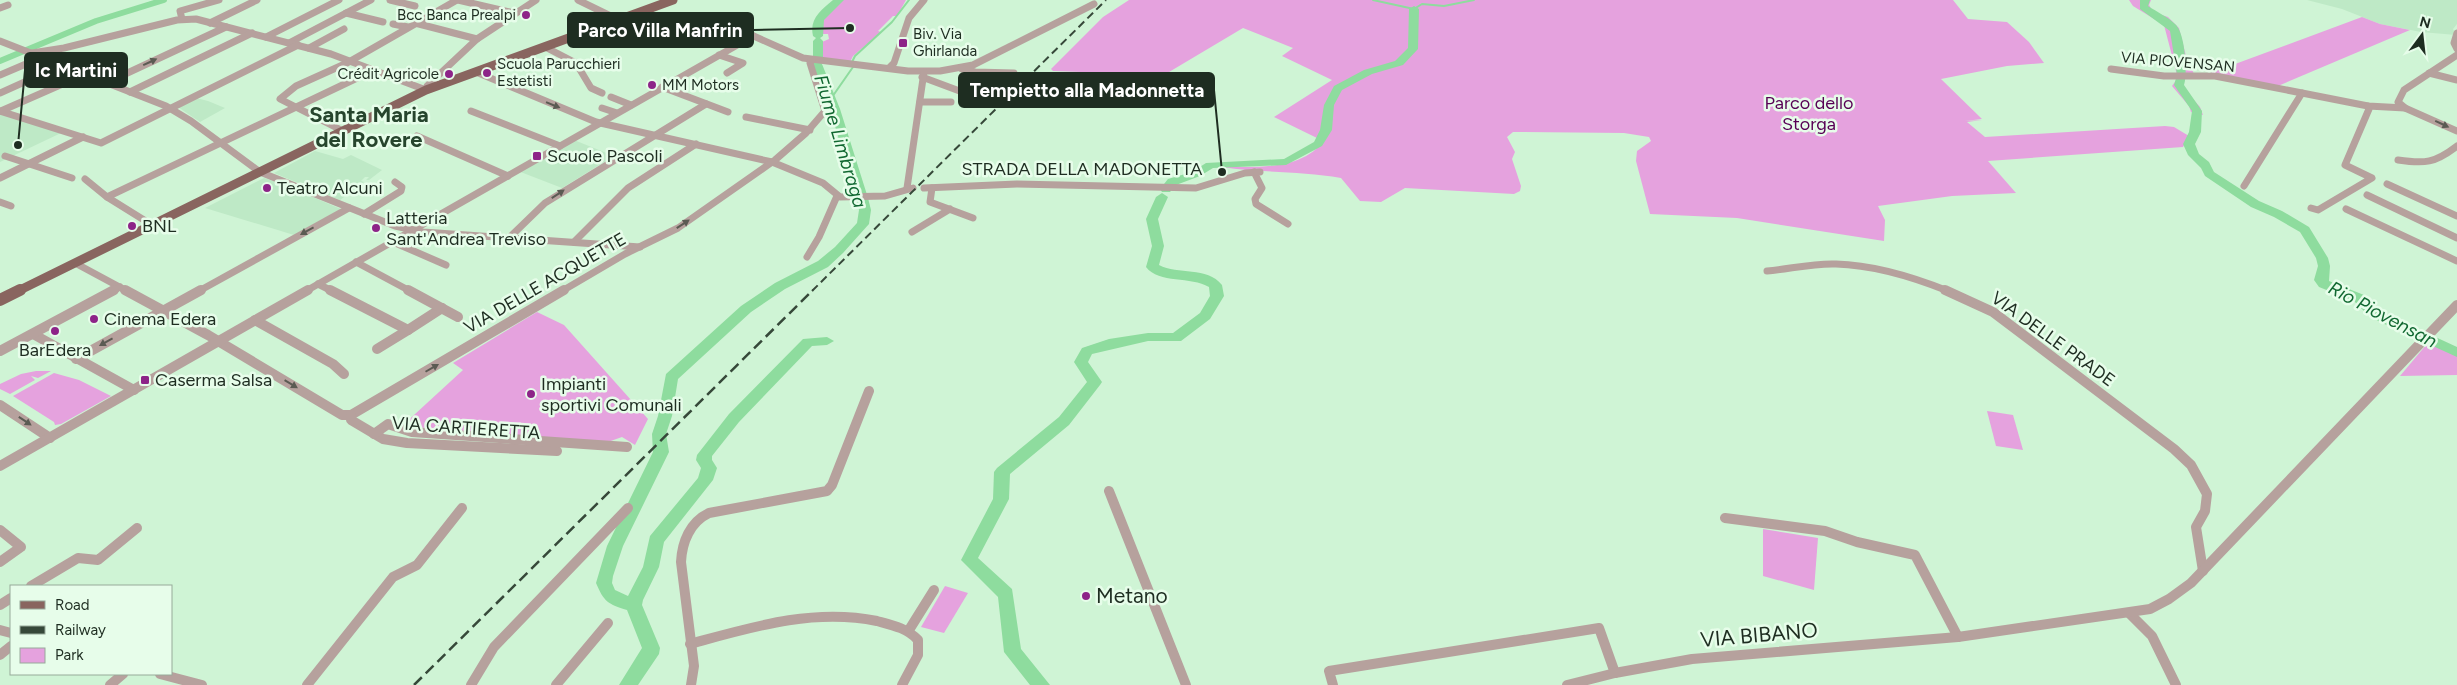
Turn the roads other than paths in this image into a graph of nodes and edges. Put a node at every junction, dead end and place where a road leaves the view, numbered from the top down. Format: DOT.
graph roads {
  1 [pos="219,0"];
  2 [pos="257,0"];
  3 [pos="339,0"];
  4 [pos="371,0"];
  5 [pos="390,0"];
  6 [pos="458,0"];
  7 [pos="536,0"];
  8 [pos="578,0"];
  9 [pos="673,0"];
  10 [pos="918,2"];
  11 [pos="1094,4"];
  12 [pos="8,5"];
  13 [pos="415,6"];
  14 [pos="0,8"];
  15 [pos="346,13"];
  16 [pos="514,13"];
  17 [pos="629,17"];
  18 [pos="182,19"];
  19 [pos="716,20"];
  20 [pos="617,21"];
  21 [pos="383,22"];
  22 [pos="637,22"];
  23 [pos="210,23"];
  24 [pos="393,24"];
  25 [pos="412,25"];
  26 [pos="226,27"];
  27 [pos="344,29"];
  28 [pos="252,33"];
  29 [pos="2457,34"];
  30 [pos="753,36"];
  31 [pos="266,37"];
  32 [pos="477,39"];
  33 [pos="0,41"];
  34 [pos="677,42"];
  35 [pos="289,43"];
  36 [pos="298,45"];
  37 [pos="309,48"];
  38 [pos="547,48"];
  39 [pos="2457,49"];
  40 [pos="28,51"];
  41 [pos="719,55"];
  42 [pos="2457,55"];
  43 [pos="40,58"];
  44 [pos="812,60"];
  45 [pos="351,61"];
  46 [pos="60,66"];
  47 [pos="886,67"];
  48 [pos="961,69"];
  49 [pos="2111,69"];
  50 [pos="374,70"];
  51 [pos="476,72"];
  52 [pos="727,73"];
  53 [pos="1014,73"];
  54 [pos="2429,73"];
  55 [pos="923,74"];
  56 [pos="0,75"];
  57 [pos="82,75"];
  58 [pos="2457,80"];
  59 [pos="106,83"];
  60 [pos="662,88"];
  61 [pos="426,90"];
  62 [pos="130,92"];
  63 [pos="0,93"];
  64 [pos="602,93"];
  65 [pos="2302,93"];
  66 [pos="973,96"];
  67 [pos="610,97"];
  68 [pos="920,102"];
  69 [pos="951,102"];
  70 [pos="706,104"];
  71 [pos="631,105"];
  72 [pos="2368,106"];
  73 [pos="2402,106"];
  74 [pos="293,107"];
  75 [pos="602,108"];
  76 [pos="172,109"];
  77 [pos="471,110"];
  78 [pos="1,111"];
  79 [pos="728,112"];
  80 [pos="617,113"];
  81 [pos="746,117"];
  82 [pos="600,123"];
  83 [pos="810,130"];
  84 [pos="343,131"];
  85 [pos="2457,131"];
  86 [pos="654,135"];
  87 [pos="417,136"];
  88 [pos="83,137"];
  89 [pos="220,142"];
  90 [pos="696,144"];
  91 [pos="560,146"];
  92 [pos="2457,146"];
  93 [pos="5,156"];
  94 [pos="2398,160"];
  95 [pos="772,162"];
  96 [pos="28,164"];
  97 [pos="260,172"];
  98 [pos="508,176"];
  99 [pos="0,178"];
  100 [pos="72,178"];
  101 [pos="85,179"];
  102 [pos="396,182"];
  103 [pos="2386,184"];
  104 [pos="2244,186"];
  105 [pos="838,196"];
  106 [pos="2367,196"];
  107 [pos="107,197"];
  108 [pos="0,202"];
  109 [pos="11,206"];
  110 [pos="349,208"];
  111 [pos="2311,208"];
  112 [pos="950,209"];
  113 [pos="2346,209"];
  114 [pos="364,214"];
  115 [pos="2457,216"];
  116 [pos="973,218"];
  117 [pos="1288,224"];
  118 [pos="152,225"];
  119 [pos="412,231"];
  120 [pos="912,232"];
  121 [pos="509,238"];
  122 [pos="2457,238"];
  123 [pos="393,242"];
  124 [pos="574,242"];
  125 [pos="640,247"];
  126 [pos="807,257"];
  127 [pos="2457,261"];
  128 [pos="356,262"];
  129 [pos="75,263"];
  130 [pos="446,265"];
  131 [pos="1767,271"];
  132 [pos="93,273"];
  133 [pos="318,284"];
  134 [pos="120,287"];
  135 [pos="0,300"];
  136 [pos="2457,305"];
  137 [pos="442,308"];
  138 [pos="164,311"];
  139 [pos="2452,316"];
  140 [pos="458,317"];
  141 [pos="255,320"];
  142 [pos="408,330"];
  143 [pos="33,334"];
  144 [pos="219,341"];
  145 [pos="377,349"];
  146 [pos="0,351"];
  147 [pos="76,359"];
  148 [pos="344,374"];
  149 [pos="134,390"];
  150 [pos="869,391"];
  151 [pos="0,405"];
  152 [pos="351,415"];
  153 [pos="374,434"];
  154 [pos="50,438"];
  155 [pos="627,447"];
  156 [pos="557,450"];
  157 [pos="0,466"];
  158 [pos="1109,491"];
  159 [pos="462,508"];
  160 [pos="628,508"];
  161 [pos="1726,518"];
  162 [pos="137,528"];
  163 [pos="0,530"];
  164 [pos="0,562"];
  165 [pos="2202,571"];
  166 [pos="33,585"];
  167 [pos="934,590"];
  168 [pos="2129,613"];
  169 [pos="608,623"];
  170 [pos="909,630"];
  171 [pos="1958,637"];
  172 [pos="690,644"];
  173 [pos="1615,673"];
  174 [pos="122,675"];
  175 [pos="164,675"];
  176 [pos="1588,682"];
  177 [pos="110,685"];
  178 [pos="202,685"];
  179 [pos="307,685"];
  180 [pos="471,685"];
  181 [pos="556,685"];
  182 [pos="691,685"];
  183 [pos="902,685"];
  184 [pos="1186,685"];
  185 [pos="1333,685"];
  186 [pos="1567,685"];
  187 [pos="2176,685"];
  1 -- 18 [label="street"];
  2 -- 23 [label="street"];
  3 -- 31 [label="street"];
  4 -- 15 [label="street"];
  5 -- 13 [label="street"];
  6 -- 16 [label="street"];
  6 -- 25 [label="street"];
  7 -- 16 [label="street"];
  8 -- 20 [label="street"];
  9 -- 17 [label="main road"];
  10 -- 47 [label="street"];
  11 -- 48 [label="street"];
  12 -- 14 [label="street"];
  15 -- 21 [label="street"];
  15 -- 35 [label="street"];
  16 -- 32 [label="street"];
  17 -- 20 [label="main road"];
  17 -- 22 [label="street"];
  18 -- 23 [label="street"];
  18 -- 40 [label="street"];
  19 -- 22 [label="street"];
  19 -- 30 [label="street"];
  19 -- 34 [label="street"];
  20 -- 22 [label="street"];
  20 -- 38 [label="main road"];
  23 -- 26 [label="street"];
  24 -- 25 [label="street"];
  25 -- 32 [label="street"];
  25 -- 45 [label="street"];
  26 -- 28 [label="street"];
  59 -- 26 [label="street, one-way"];
  27 -- 37 [label="street"];
  28 -- 31 [label="street"];
  28 -- 62 [label="street"];
  29 -- 39 [label="street"];
  30 -- 41 [label="street"];
  30 -- 44 [label="street"];
  31 -- 35 [label="street"];
  32 -- 61 [label="street"];
  33 -- 40 [label="street"];
  35 -- 36 [label="street"];
  36 -- 37 [label="street"];
  36 -- 76 [label="street"];
  37 -- 45 [label="street"];
  38 -- 51 [label="main road"];
  38 -- 64 [label="street"];
  40 -- 43 [label="street"];
  41 -- 52 [label="street"];
  41 -- 60 [label="street"];
  42 -- 54 [label="street"];
  43 -- 46 [label="street"];
  43 -- 56 [label="street"];
  44 -- 47 [label="street"];
  44 -- 83 [label="street, VIA DELLE ACQUETTE"];
  45 -- 50 [label="street"];
  45 -- 74 [label="street"];
  46 -- 57 [label="street"];
  46 -- 63 [label="street"];
  47 -- 55 [label="street"];
  48 -- 53 [label="street"];
  48 -- 55 [label="street"];
  49 -- 65 [label="street, VIA PIOVENSAN"];
  50 -- 61 [label="street"];
  50 -- 74 [label="street"];
  51 -- 61 [label="main road"];
  51 -- 82 [label="street, one-way"];
  54 -- 58 [label="street"];
  54 -- 73 [label="street"];
  55 -- 66 [label="street"];
  55 -- 68 [label="street"];
  57 -- 59 [label="street"];
  57 -- 78 [label="street"];
  59 -- 62 [label="street"];
  60 -- 70 [label="street"];
  60 -- 71 [label="street"];
  61 -- 84 [label="main road"];
  62 -- 76 [label="street"];
  65 -- 72 [label="street, VIA PIOVENSAN"];
  65 -- 104 [label="street"];
  67 -- 71 [label="street"];
  68 -- 69 [label="street"];
  68 -- 105 [label="street"];
  70 -- 79 [label="street"];
  70 -- 86 [label="street"];
  71 -- 80 [label="street"];
  72 -- 73 [label="street, VIA PIOVENSAN"];
  72 -- 111 [label="street"];
  73 -- 85 [label="street, VIA PIOVENSAN, one-way"];
  74 -- 84 [label="street"];
  74 -- 89 [label="street"];
  75 -- 80 [label="street"];
  76 -- 88 [label="street"];
  76 -- 89 [label="street"];
  77 -- 91 [label="street"];
  78 -- 88 [label="street"];
  80 -- 82 [label="street"];
  81 -- 83 [label="street"];
  82 -- 86 [label="street"];
  82 -- 91 [label="street"];
  83 -- 95 [label="street, VIA DELLE ACQUETTE"];
  84 -- 97 [label="main road"];
  86 -- 90 [label="street"];
  121 -- 86 [label="street, one-way"];
  87 -- 98 [label="street"];
  88 -- 96 [label="street"];
  89 -- 97 [label="street"];
  89 -- 107 [label="street"];
  90 -- 95 [label="street"];
  90 -- 124 [label="street"];
  91 -- 98 [label="street"];
  92 -- 94 [label="street"];
  93 -- 96 [label="street"];
  95 -- 105 [label="street"];
  125 -- 95 [label="street, VIA DELLE ACQUETTE, one-way"];
  96 -- 99 [label="street"];
  96 -- 100 [label="street"];
  97 -- 110 [label="street"];
  97 -- 118 [label="main road"];
  98 -- 119 [label="street"];
  101 -- 107 [label="street"];
  102 -- 114 [label="street"];
  103 -- 115 [label="street"];
  105 -- 126 [label="street"];
  106 -- 122 [label="street"];
  107 -- 118 [label="street"];
  108 -- 109 [label="street"];
  110 -- 114 [label="street"];
  110 -- 138 [label="street, one-way"];
  112 -- 116 [label="street, STRADA DELLA MADONETTA"];
  112 -- 117 [label="street, STRADA DELLA MADONETTA"];
  112 -- 120 [label="street"];
  113 -- 127 [label="street"];
  114 -- 119 [label="street"];
  118 -- 129 [label="main road"];
  119 -- 121 [label="street"];
  119 -- 123 [label="street"];
  121 -- 124 [label="street"];
  123 -- 128 [label="street"];
  123 -- 130 [label="street"];
  124 -- 125 [label="street"];
  152 -- 125 [label="street, VIA DELLE ACQUETTE, one-way"];
  128 -- 133 [label="street"];
  128 -- 137 [label="street"];
  129 -- 132 [label="street"];
  129 -- 135 [label="main road"];
  131 -- 165 [label="street, VIA DELLE PRADE"];
  132 -- 134 [label="street"];
  133 -- 141 [label="street"];
  133 -- 142 [label="street"];
  134 -- 138 [label="street"];
  134 -- 143 [label="street"];
  136 -- 139 [label="street, VIA BIBANO"];
  137 -- 140 [label="street"];
  137 -- 142 [label="street"];
  138 -- 144 [label="street"];
  138 -- 147 [label="street, one-way"];
  139 -- 165 [label="street, VIA BIBANO"];
  141 -- 144 [label="street"];
  141 -- 148 [label="street"];
  142 -- 145 [label="street"];
  143 -- 146 [label="street"];
  143 -- 147 [label="street"];
  144 -- 149 [label="street"];
  144 -- 152 [label="street, one-way"];
  147 -- 149 [label="street"];
  149 -- 154 [label="street"];
  150 -- 172 [label="street"];
  151 -- 154 [label="street, one-way"];
  152 -- 153 [label="street, VIA CARTIERETTA"];
  153 -- 155 [label="street, VIA CARTIERETTA"];
  153 -- 156 [label="street, VIA CARTIERETTA"];
  154 -- 157 [label="street"];
  158 -- 184 [label="street"];
  159 -- 179 [label="street"];
  160 -- 180 [label="street"];
  161 -- 171 [label="street"];
  162 -- 166 [label="street"];
  163 -- 164 [label="street"];
  165 -- 168 [label="street, VIA BIBANO"];
  167 -- 170 [label="street"];
  168 -- 171 [label="street, VIA BIBANO"];
  168 -- 187 [label="street"];
  169 -- 181 [label="street"];
  170 -- 172 [label="street"];
  170 -- 183 [label="street"];
  171 -- 173 [label="street, VIA BIBANO"];
  172 -- 182 [label="street"];
  173 -- 176 [label="street, VIA BIBANO"];
  173 -- 185 [label="street"];
  174 -- 177 [label="street"];
  175 -- 178 [label="street"];
  176 -- 186 [label="street, VIA BIBANO"];
}
